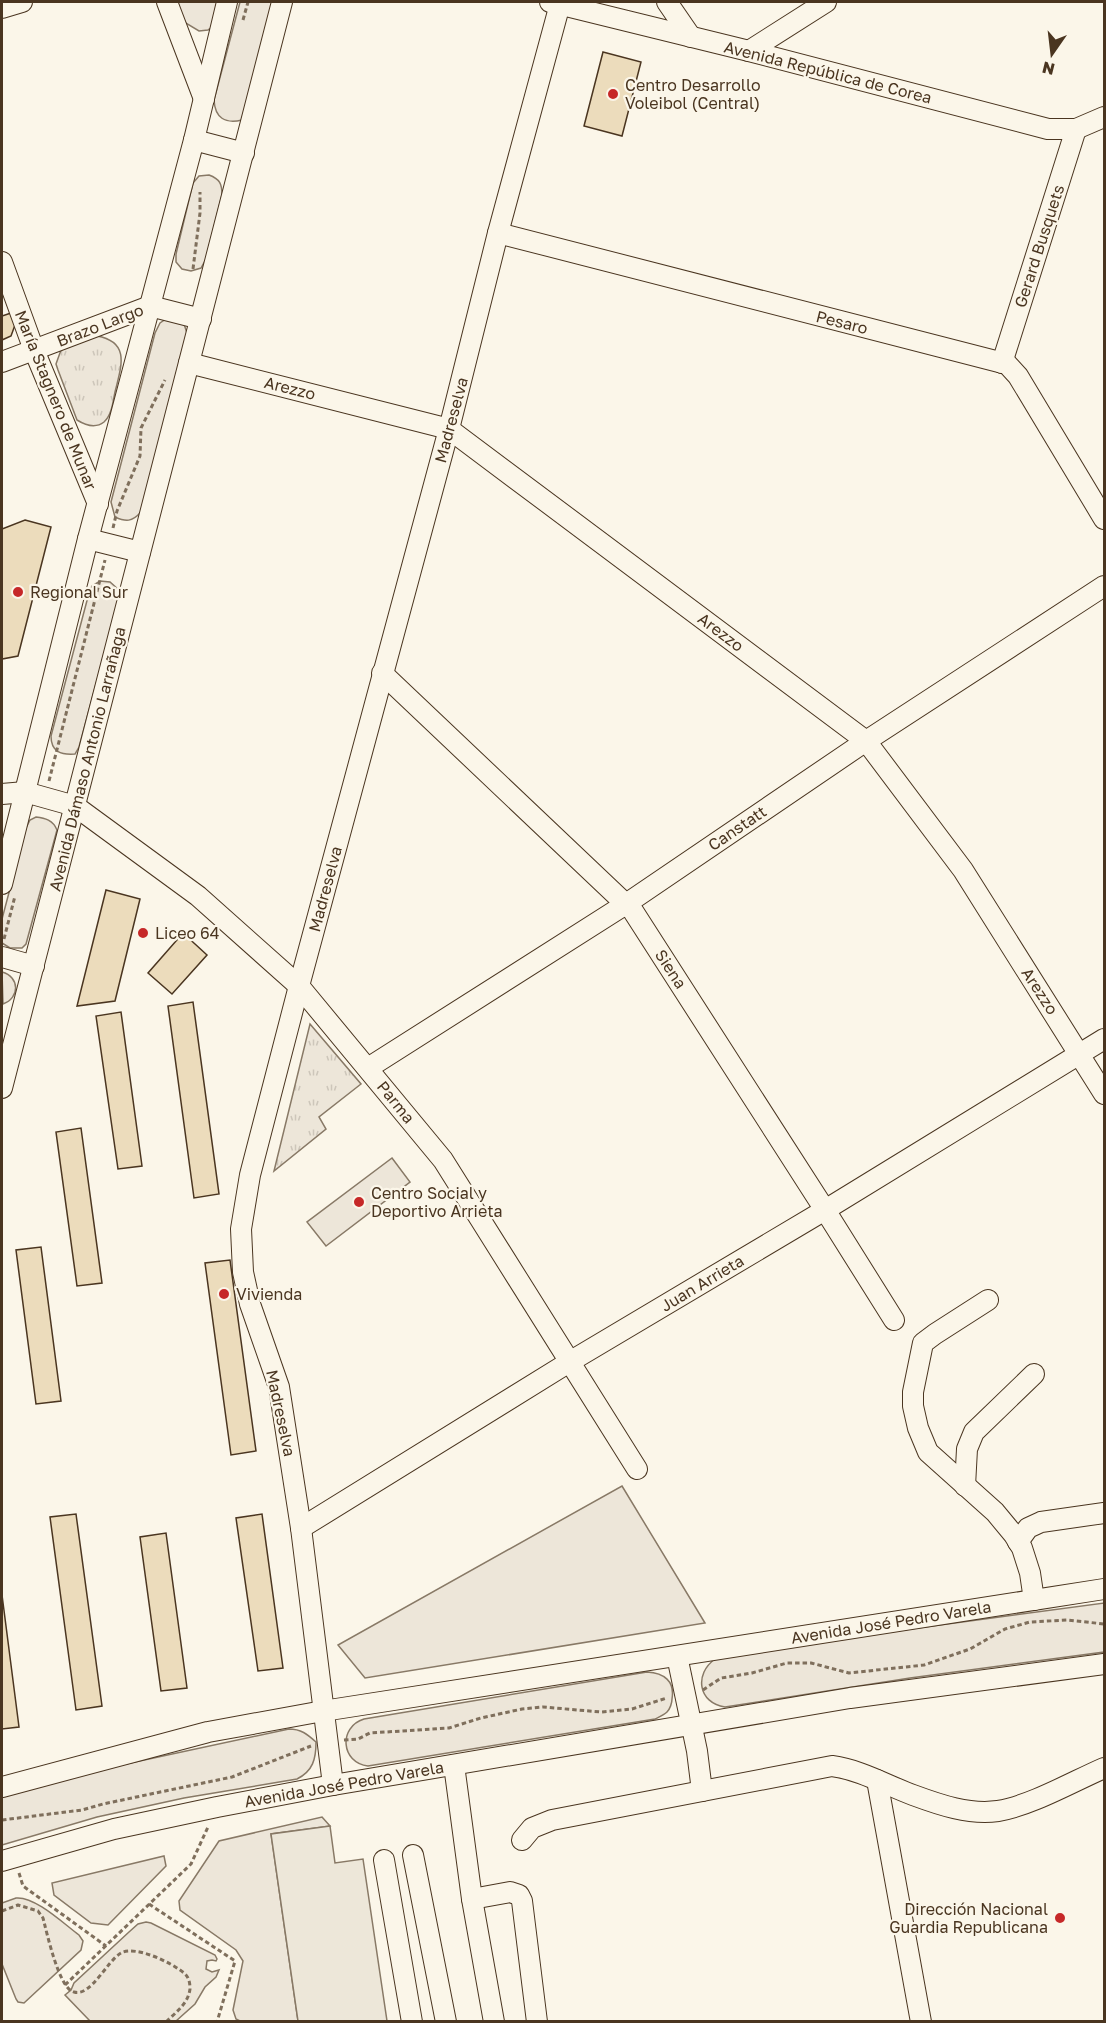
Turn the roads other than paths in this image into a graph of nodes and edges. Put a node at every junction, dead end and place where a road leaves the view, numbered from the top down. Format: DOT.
graph roads {
  1 [pos="22,2"];
  2 [pos="167,2"];
  3 [pos="227,2"];
  4 [pos="282,2"];
  5 [pos="667,2"];
  6 [pos="826,2"];
  7 [pos="555,3"];
  8 [pos="2,8"];
  9 [pos="691,37"];
  10 [pos="749,51"];
  11 [pos="204,99"];
  12 [pos="1104,117"];
  13 [pos="1076,129"];
  14 [pos="194,140"];
  15 [pos="244,153"];
  16 [pos="498,233"];
  17 [pos="2,262"];
  18 [pos="150,306"];
  19 [pos="201,319"];
  20 [pos="34,350"];
  21 [pos="2,362"];
  22 [pos="189,363"];
  23 [pos="1002,363"];
  24 [pos="449,429"];
  25 [pos="98,504"];
  26 [pos="1104,519"];
  27 [pos="88,539"];
  28 [pos="140,552"];
  29 [pos="1104,586"];
  30 [pos="382,674"];
  31 [pos="866,741"];
  32 [pos="25,792"];
  33 [pos="2,794"];
  34 [pos="75,806"];
  35 [pos="9,888"];
  36 [pos="626,904"];
  37 [pos="3,948"];
  38 [pos="34,966"];
  39 [pos="299,986"];
  40 [pos="8,1038"];
  41 [pos="1104,1038"];
  42 [pos="1080,1053"];
  43 [pos="368,1068"];
  44 [pos="2,1088"];
  45 [pos="1104,1094"];
  46 [pos="825,1210"];
  47 [pos="988,1300"];
  48 [pos="894,1320"];
  49 [pos="570,1361"];
  50 [pos="1034,1374"];
  51 [pos="637,1468"];
  52 [pos="965,1486"];
  53 [pos="1104,1513"];
  54 [pos="301,1528"];
  55 [pos="1018,1542"];
  56 [pos="1104,1589"];
  57 [pos="1034,1600"];
  58 [pos="677,1656"];
  59 [pos="1104,1664"];
  60 [pos="323,1711"];
  61 [pos="691,1725"];
  62 [pos="454,1765"];
  63 [pos="1104,1768"];
  64 [pos="877,1780"];
  65 [pos="333,1785"];
  66 [pos="2,1787"];
  67 [pos="702,1791"];
  68 [pos="522,1840"];
  69 [pos="413,1855"];
  70 [pos="8,1859"];
  71 [pos="384,1860"];
  72 [pos="472,1899"];
  73 [pos="412,2022"];
  74 [pos="446,2022"];
  75 [pos="494,2022"];
  76 [pos="537,2022"];
  77 [pos="921,2022"];
  1 -- 8 [label="street"];
  2 -- 11 [label="street"];
  3 -- 11 [label="street"];
  4 -- 15 [label="street, Avenida Dámaso Antonio Larrañaga"];
  5 -- 9 [label="street"];
  6 -- 10 [label="street"];
  7 -- 9 [label="street, Avenida República de Corea"];
  7 -- 16 [label="street, Madreselva"];
  9 -- 10 [label="street, Avenida República de Corea"];
  10 -- 13 [label="street, Avenida República de Corea"];
  11 -- 14 [label="street"];
  12 -- 13 [label="street, Avenida República de Corea"];
  13 -- 23 [label="street, Gerard Busquets"];
  14 -- 15 [label="street"];
  14 -- 18 [label="street"];
  15 -- 19 [label="street, Avenida Dámaso Antonio Larrañaga"];
  16 -- 23 [label="street, Pesaro"];
  16 -- 24 [label="street, Madreselva"];
  17 -- 20 [label="street, María Stagnero de Munar"];
  18 -- 19 [label="street, Brazo Largo"];
  18 -- 20 [label="street, Brazo Largo"];
  18 -- 25 [label="street"];
  19 -- 22 [label="street, Avenida Dámaso Antonio Larrañaga"];
  20 -- 21 [label="street, Brazo Largo"];
  20 -- 25 [label="street, María Stagnero de Munar"];
  22 -- 24 [label="street, Arezzo"];
  22 -- 28 [label="street, Avenida Dámaso Antonio Larrañaga"];
  23 -- 26 [label="street"];
  24 -- 30 [label="street, Madreselva"];
  24 -- 31 [label="street, Arezzo"];
  25 -- 27 [label="street"];
  27 -- 28 [label="street"];
  27 -- 32 [label="street"];
  28 -- 34 [label="street, Avenida Dámaso Antonio Larrañaga"];
  29 -- 31 [label="street, Canstatt"];
  30 -- 36 [label="street, Siena"];
  30 -- 39 [label="street, Madreselva"];
  31 -- 36 [label="street, Canstatt"];
  31 -- 42 [label="street, Arezzo"];
  32 -- 33 [label="street"];
  32 -- 34 [label="street"];
  32 -- 35 [label="street"];
  34 -- 38 [label="street, Avenida Dámaso Antonio Larrañaga"];
  34 -- 39 [label="street, Parma"];
  36 -- 43 [label="street, Canstatt"];
  36 -- 46 [label="street, Siena"];
  37 -- 38 [label="street"];
  38 -- 40 [label="street, Avenida Dámaso Antonio Larrañaga"];
  39 -- 43 [label="street, Parma"];
  39 -- 54 [label="street, Madreselva"];
  40 -- 44 [label="street, Avenida Dámaso Antonio Larrañaga"];
  41 -- 42 [label="street, Juan Arrieta"];
  42 -- 45 [label="street, Arezzo"];
  42 -- 46 [label="street, Juan Arrieta"];
  43 -- 49 [label="street, Parma"];
  46 -- 48 [label="street, Siena"];
  46 -- 49 [label="street, Juan Arrieta"];
  47 -- 52 [label="street"];
  49 -- 51 [label="street, Parma"];
  49 -- 54 [label="street, Juan Arrieta"];
  50 -- 52 [label="street"];
  52 -- 55 [label="street"];
  53 -- 55 [label="street"];
  54 -- 60 [label="street, Madreselva"];
  55 -- 57 [label="street"];
  56 -- 57 [label="street, Avenida José Pedro Varela"];
  57 -- 58 [label="street, Avenida José Pedro Varela"];
  58 -- 60 [label="street, Avenida José Pedro Varela"];
  58 -- 61 [label="street"];
  59 -- 61 [label="street, Avenida José Pedro Varela"];
  60 -- 65 [label="street, Madreselva"];
  60 -- 66 [label="street, Avenida José Pedro Varela"];
  61 -- 62 [label="street, Avenida José Pedro Varela"];
  61 -- 67 [label="street"];
  62 -- 65 [label="street, Avenida José Pedro Varela"];
  62 -- 72 [label="street"];
  63 -- 64 [label="street"];
  64 -- 67 [label="street"];
  64 -- 77 [label="street"];
  65 -- 70 [label="street, Avenida José Pedro Varela"];
  67 -- 68 [label="street"];
  69 -- 74 [label="street"];
  71 -- 73 [label="street"];
  72 -- 75 [label="street"];
  72 -- 76 [label="street"];
}
